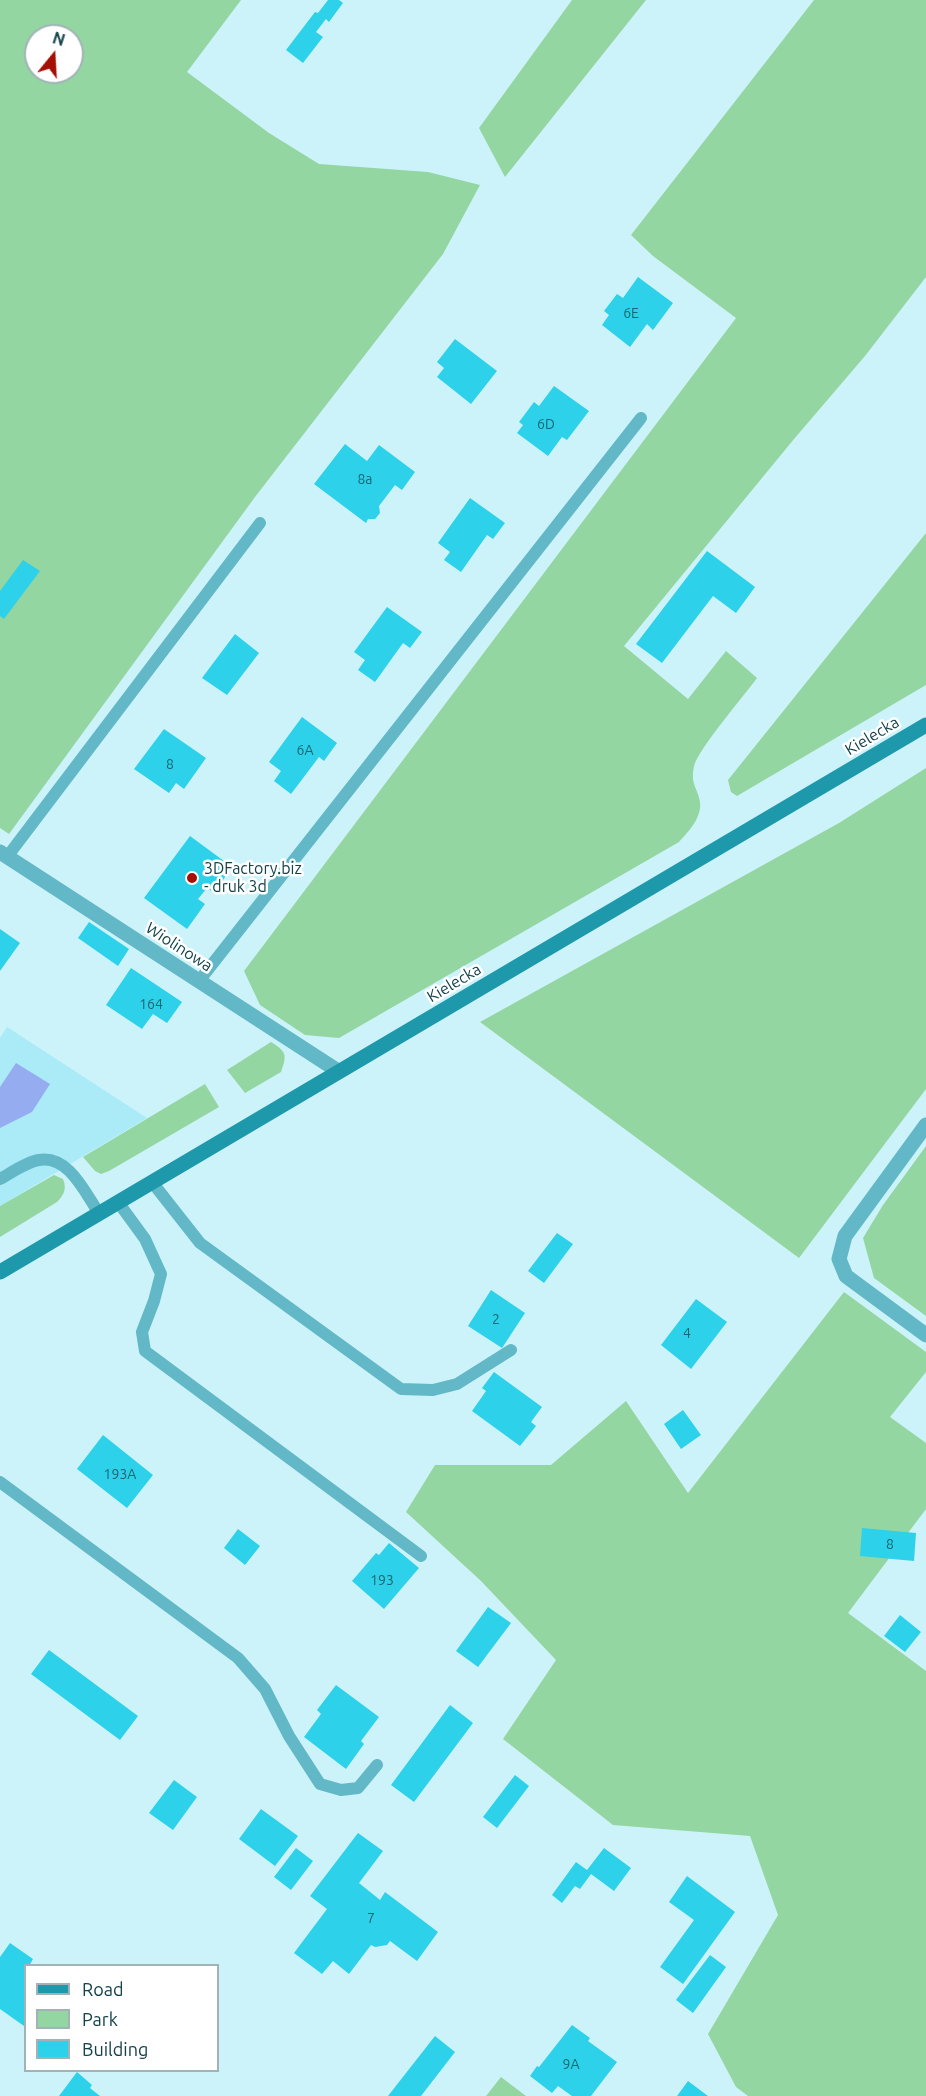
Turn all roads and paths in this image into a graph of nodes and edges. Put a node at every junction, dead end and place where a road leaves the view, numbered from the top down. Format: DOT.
graph roads {
  1 [pos="641,418"];
  2 [pos="260,523"];
  3 [pos="926,725"];
  4 [pos="4,855"];
  5 [pos="199,981"];
  6 [pos="338,1071"];
  7 [pos="926,1125"];
  8 [pos="0,1179"];
  9 [pos="152,1182"];
  10 [pos="118,1202"];
  11 [pos="99,1213"];
  12 [pos="0,1272"];
  13 [pos="926,1335"];
  14 [pos="511,1350"];
  15 [pos="0,1482"];
  16 [pos="421,1556"];
  17 [pos="377,1765"];
  1 -- 5 [label="lane"];
  2 -- 4 [label="lane"];
  3 -- 6 [label="main road, Kielecka"];
  4 -- 5 [label="street, Wiolinowa"];
  5 -- 6 [label="street, Wiolinowa"];
  6 -- 9 [label="main road, Kielecka"];
  7 -- 13 [label="street"];
  8 -- 11 [label="lane"];
  9 -- 10 [label="main road, Kielecka"];
  9 -- 14 [label="lane"];
  10 -- 11 [label="main road, Kielecka"];
  10 -- 16 [label="lane"];
  11 -- 12 [label="main road, Kielecka"];
  15 -- 17 [label="lane"];
}
